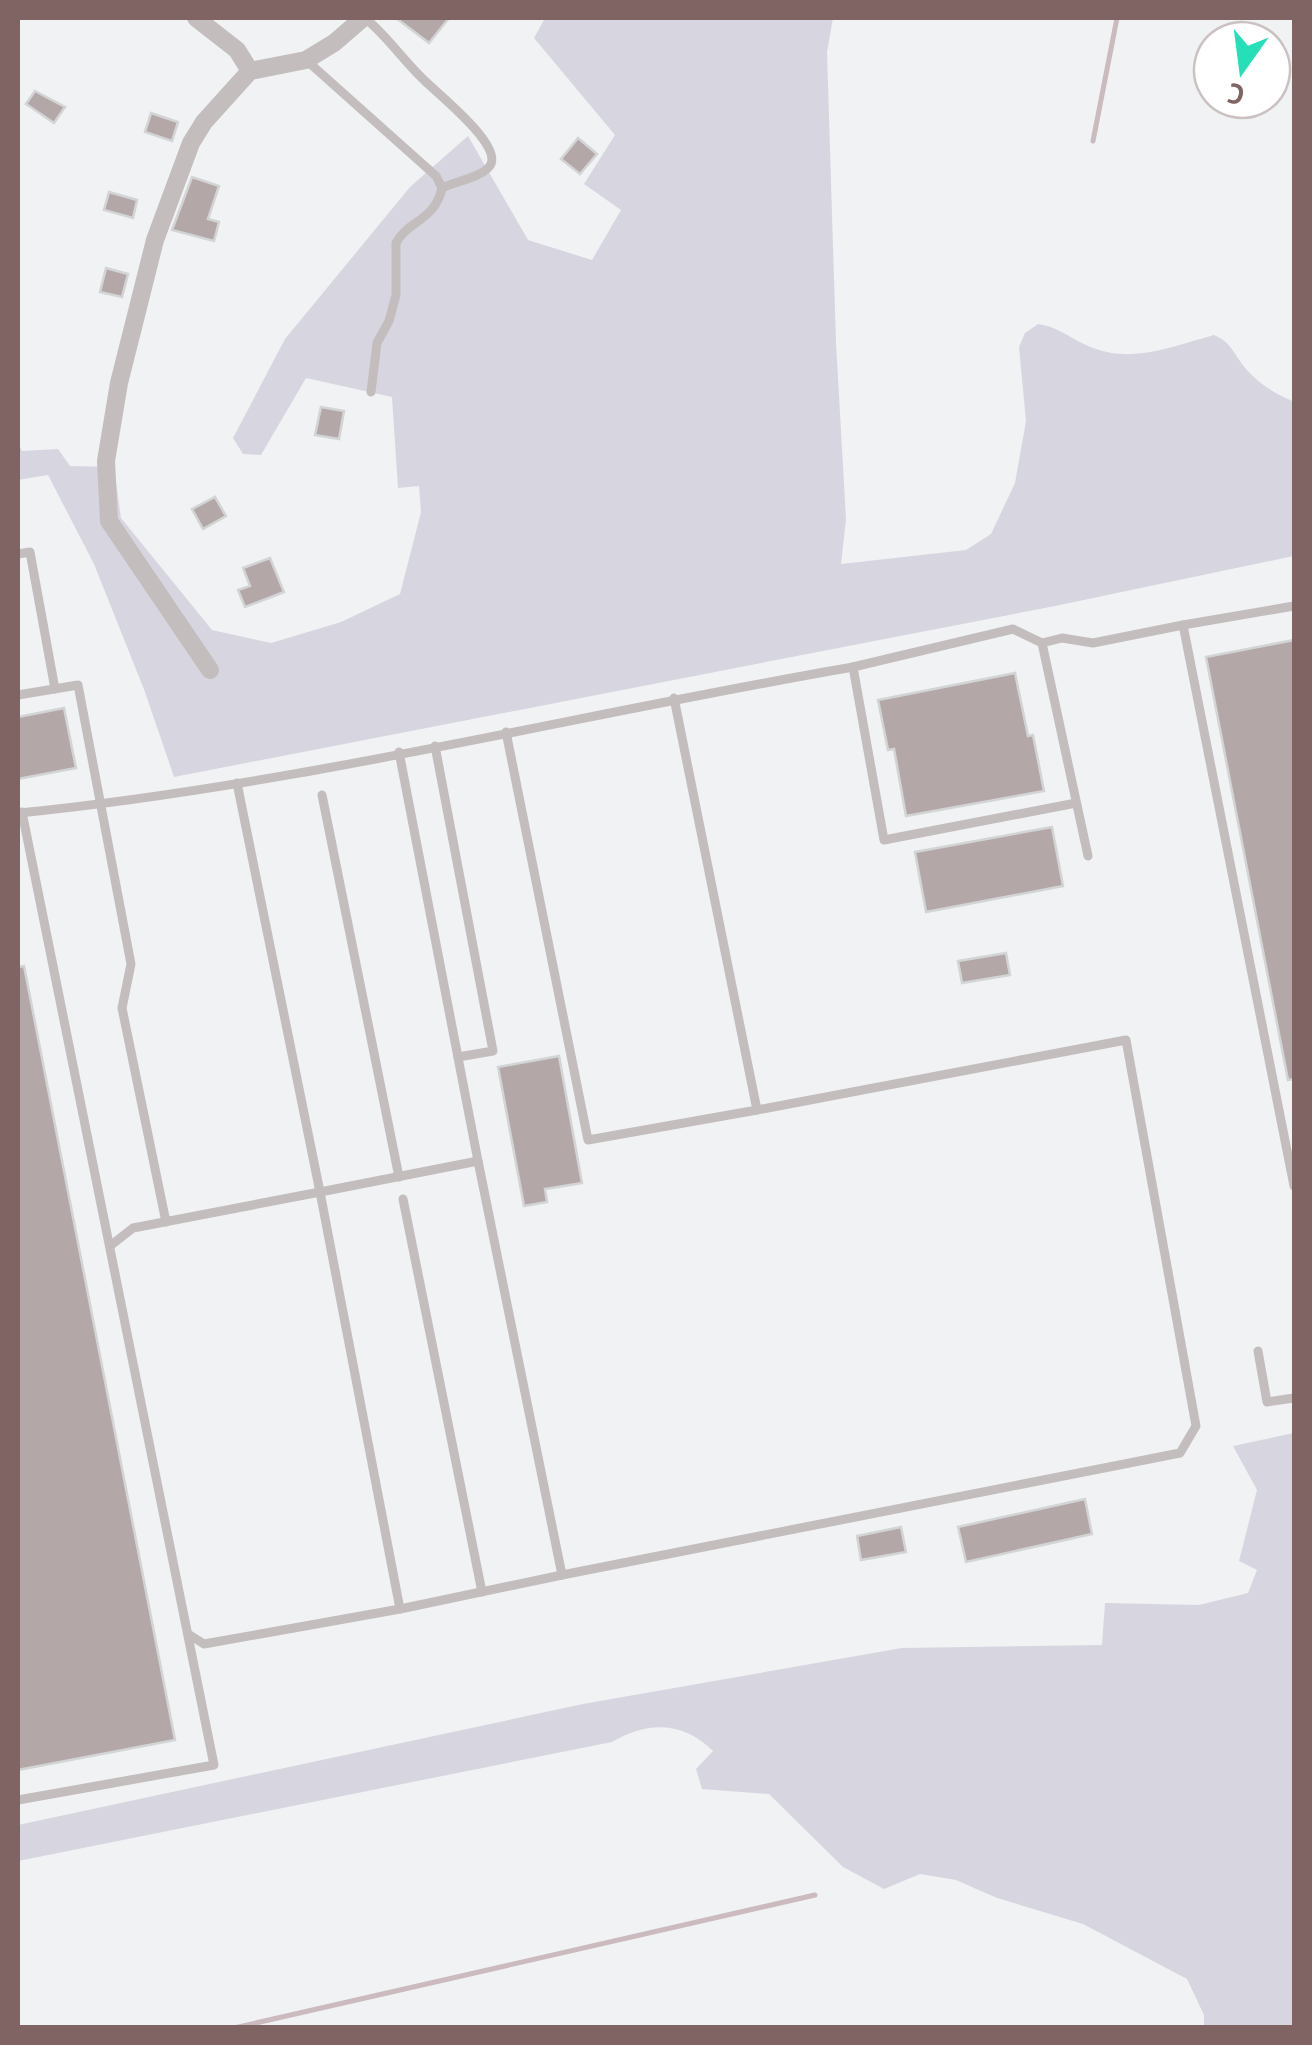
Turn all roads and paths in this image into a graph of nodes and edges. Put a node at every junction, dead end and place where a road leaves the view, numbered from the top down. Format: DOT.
graph roads {
  1 [pos="196,18"];
  2 [pos="364,18"];
  3 [pos="306,60"];
  4 [pos="250,71"];
  5 [pos="442,188"];
  6 [pos="372,392"];
  7 [pos="18,554"];
  8 [pos="1294,606"];
  9 [pos="1183,625"];
  10 [pos="1042,643"];
  11 [pos="853,667"];
  12 [pos="210,670"];
  13 [pos="56,689"];
  14 [pos="18,695"];
  15 [pos="674,698"];
  16 [pos="506,732"];
  17 [pos="434,746"];
  18 [pos="399,752"];
  19 [pos="237,782"];
  20 [pos="322,795"];
  21 [pos="1076,804"];
  22 [pos="100,805"];
  23 [pos="20,812"];
  24 [pos="1088,856"];
  25 [pos="458,1057"];
  26 [pos="757,1110"];
  27 [pos="478,1161"];
  28 [pos="399,1177"];
  29 [pos="1294,1186"];
  30 [pos="320,1192"];
  31 [pos="403,1199"];
  32 [pos="166,1222"];
  33 [pos="110,1246"];
  34 [pos="1258,1351"];
  35 [pos="1294,1398"];
  36 [pos="562,1576"];
  37 [pos="482,1592"];
  38 [pos="400,1609"];
  39 [pos="188,1634"];
  40 [pos="18,1800"];
  1 -- 4 [label="street"];
  2 -- 3 [label="street"];
  2 -- 5 [label="lane"];
  3 -- 4 [label="street"];
  3 -- 5 [label="lane"];
  4 -- 12 [label="street"];
  5 -- 6 [label="lane"];
  7 -- 13 [label="lane"];
  8 -- 9 [label="lane"];
  9 -- 10 [label="lane"];
  9 -- 29 [label="lane"];
  10 -- 11 [label="lane"];
  10 -- 21 [label="lane"];
  11 -- 15 [label="lane"];
  11 -- 21 [label="lane"];
  13 -- 14 [label="lane"];
  13 -- 22 [label="lane"];
  15 -- 16 [label="lane"];
  15 -- 26 [label="lane"];
  16 -- 17 [label="lane"];
  16 -- 26 [label="lane"];
  17 -- 18 [label="lane"];
  17 -- 25 [label="lane"];
  18 -- 19 [label="lane"];
  18 -- 25 [label="lane"];
  19 -- 22 [label="lane"];
  19 -- 30 [label="lane"];
  20 -- 28 [label="lane"];
  21 -- 24 [label="lane"];
  22 -- 23 [label="lane"];
  22 -- 32 [label="lane"];
  23 -- 33 [label="lane"];
  25 -- 27 [label="lane"];
  26 -- 36 [label="lane"];
  27 -- 28 [label="lane"];
  27 -- 36 [label="lane"];
  28 -- 30 [label="lane"];
  30 -- 32 [label="lane"];
  30 -- 38 [label="lane"];
  31 -- 37 [label="lane"];
  32 -- 33 [label="lane"];
  33 -- 39 [label="lane"];
  34 -- 35 [label="lane"];
  36 -- 37 [label="lane"];
  37 -- 38 [label="lane"];
  38 -- 39 [label="lane"];
  39 -- 40 [label="lane"];
}
